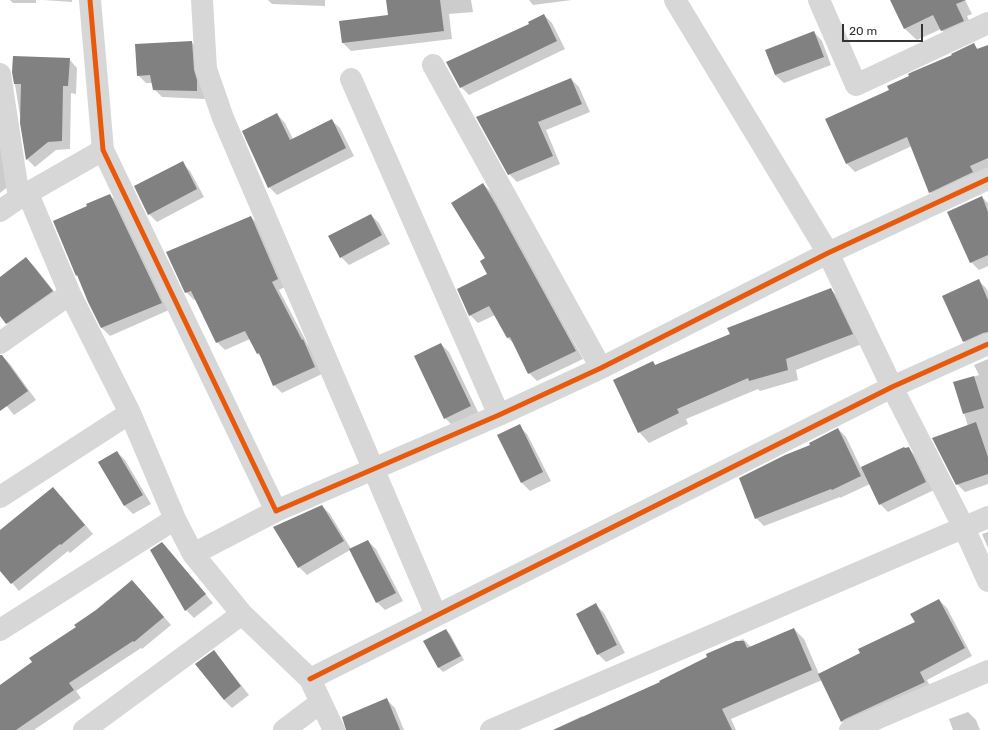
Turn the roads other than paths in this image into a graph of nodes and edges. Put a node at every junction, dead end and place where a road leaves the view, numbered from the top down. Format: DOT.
graph roads {
  1 [pos="90,0"];
  2 [pos="202,0"];
  3 [pos="675,0"];
  4 [pos="819,0"];
  5 [pos="988,23"];
  6 [pos="434,65"];
  7 [pos="0,74"];
  8 [pos="351,79"];
  9 [pos="103,150"];
  10 [pos="988,179"];
  11 [pos="23,196"];
  12 [pos="0,211"];
  13 [pos="828,253"];
  14 [pos="70,294"];
  15 [pos="0,343"];
  16 [pos="988,344"];
  17 [pos="601,368"];
  18 [pos="892,388"];
  19 [pos="130,413"];
  20 [pos="499,415"];
  21 [pos="375,469"];
  22 [pos="0,497"];
  23 [pos="276,511"];
  24 [pos="988,517"];
  25 [pos="175,519"];
  26 [pos="964,528"];
  27 [pos="193,554"];
  28 [pos="988,581"];
  29 [pos="242,614"];
  30 [pos="436,615"];
  31 [pos="0,630"];
  32 [pos="988,671"];
  33 [pos="310,679"];
  34 [pos="321,702"];
  35 [pos="84,730"];
  36 [pos="284,730"];
  37 [pos="334,730"];
  38 [pos="491,730"];
  39 [pos="850,730"];
  1 -- 9 [label="street"];
  2 -- 21 [label="street"];
  3 -- 13 [label="street"];
  4 -- 5 [label="street"];
  6 -- 17 [label="street"];
  7 -- 11 [label="street"];
  8 -- 20 [label="street"];
  9 -- 11 [label="street"];
  9 -- 23 [label="street"];
  10 -- 13 [label="street"];
  11 -- 12 [label="street"];
  11 -- 14 [label="street"];
  13 -- 17 [label="street"];
  13 -- 18 [label="street"];
  14 -- 15 [label="street"];
  14 -- 19 [label="street"];
  16 -- 18 [label="street"];
  17 -- 20 [label="street"];
  18 -- 26 [label="street"];
  18 -- 30 [label="street"];
  19 -- 22 [label="street"];
  19 -- 25 [label="street"];
  20 -- 21 [label="street"];
  21 -- 23 [label="street"];
  21 -- 30 [label="street"];
  23 -- 27 [label="street"];
  24 -- 26 [label="street"];
  25 -- 27 [label="street"];
  25 -- 31 [label="street"];
  26 -- 28 [label="street"];
  26 -- 38 [label="street"];
  27 -- 29 [label="street"];
  29 -- 33 [label="street"];
  29 -- 35 [label="street"];
  30 -- 33 [label="street"];
  32 -- 39 [label="street"];
  33 -- 34 [label="street"];
  34 -- 36 [label="street"];
  34 -- 37 [label="street"];
}
